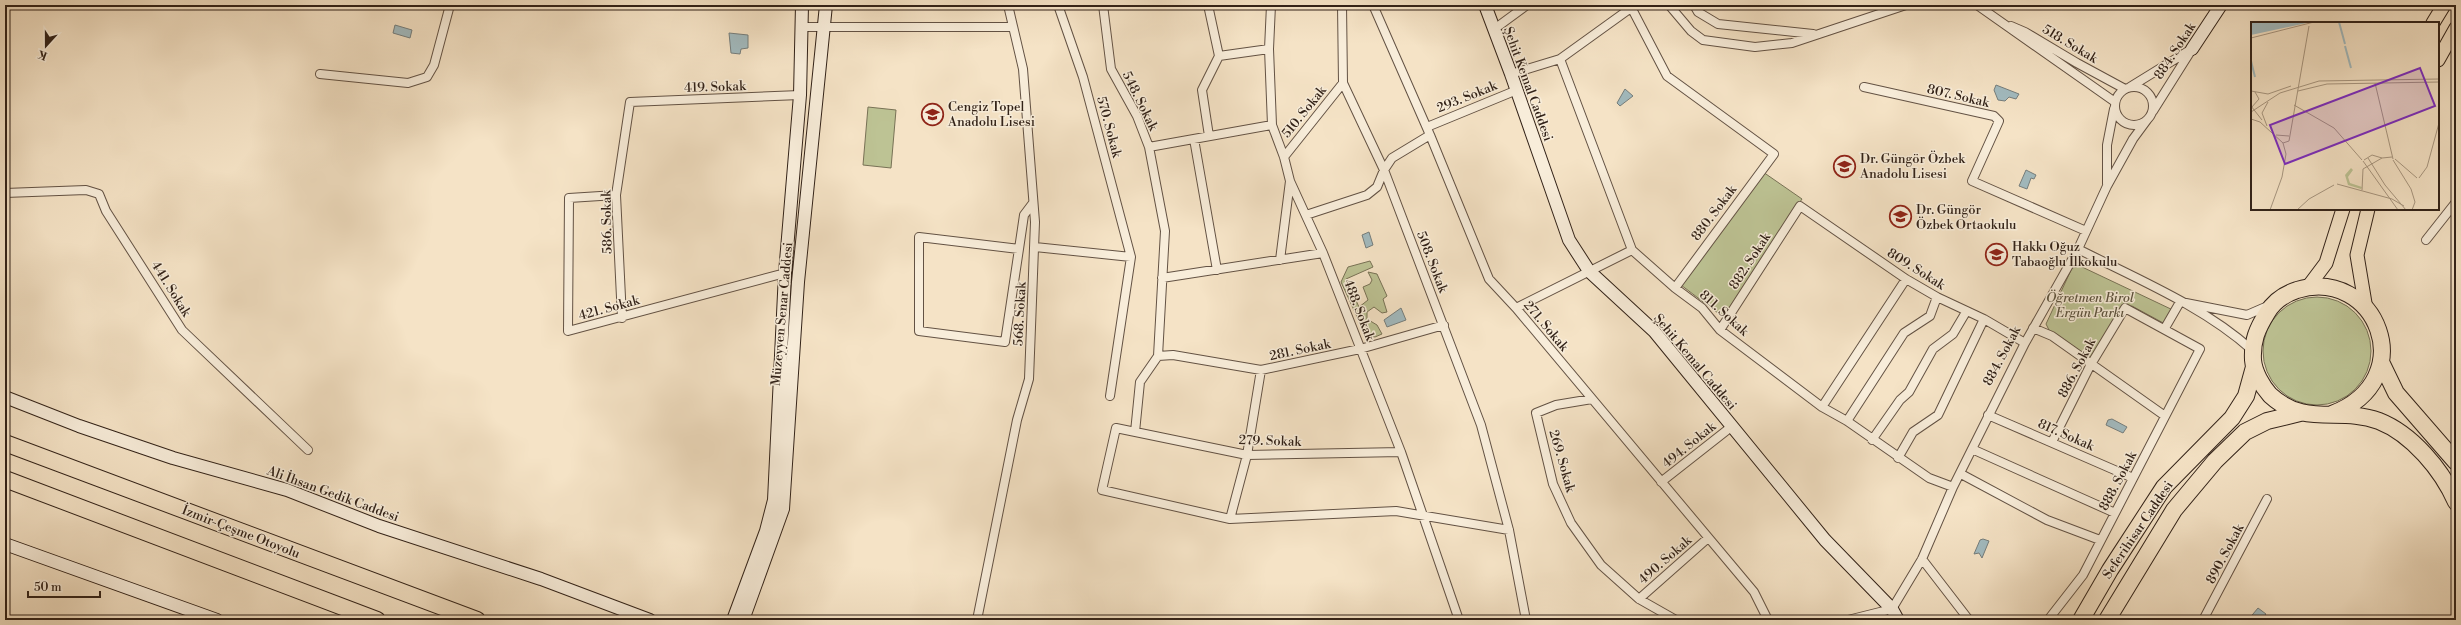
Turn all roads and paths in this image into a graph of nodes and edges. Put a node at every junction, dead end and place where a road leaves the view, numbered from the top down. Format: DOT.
graph roads {
  1 [pos="450,5"];
  2 [pos="802,5"];
  3 [pos="826,5"];
  4 [pos="1008,5"];
  5 [pos="1058,5"];
  6 [pos="1103,5"];
  7 [pos="1208,5"];
  8 [pos="1271,5"];
  9 [pos="1342,5"];
  10 [pos="1373,5"];
  11 [pos="1484,5"];
  12 [pos="1527,5"];
  13 [pos="1669,5"];
  14 [pos="1694,5"];
  15 [pos="1906,5"];
  16 [pos="1977,5"];
  17 [pos="2221,5"];
  18 [pos="2444,5"];
  19 [pos="1634,6"];
  20 [pos="2003,22"];
  21 [pos="2434,22"];
  22 [pos="801,27"];
  23 [pos="1012,27"];
  24 [pos="824,28"];
  25 [pos="2456,28"];
  26 [pos="1493,30"];
  27 [pos="1814,34"];
  28 [pos="1269,49"];
  29 [pos="2192,49"];
  30 [pos="1219,56"];
  31 [pos="2439,58"];
  32 [pos="1560,59"];
  33 [pos="320,74"];
  34 [pos="1511,74"];
  35 [pos="1343,83"];
  36 [pos="1864,87"];
  37 [pos="2128,88"];
  38 [pos="1516,90"];
  39 [pos="800,95"];
  40 [pos="630,102"];
  41 [pos="2114,105"];
  42 [pos="2152,112"];
  43 [pos="2147,120"];
  44 [pos="1272,125"];
  45 [pos="1427,127"];
  46 [pos="1430,135"];
  47 [pos="1209,136"];
  48 [pos="1194,139"];
  49 [pos="1149,147"];
  50 [pos="1284,157"];
  51 [pos="1384,170"];
  52 [pos="1290,181"];
  53 [pos="2107,186"];
  54 [pos="5,193"];
  55 [pos="616,195"];
  56 [pos="2456,202"];
  57 [pos="1033,203"];
  58 [pos="1800,206"];
  59 [pos="2343,210"];
  60 [pos="2368,210"];
  61 [pos="1306,215"];
  62 [pos="2086,231"];
  63 [pos="2426,240"];
  64 [pos="1035,247"];
  65 [pos="1019,249"];
  66 [pos="2078,249"];
  67 [pos="1632,250"];
  68 [pos="1323,253"];
  69 [pos="1131,257"];
  70 [pos="1280,260"];
  71 [pos="1217,270"];
  72 [pos="1589,271"];
  73 [pos="785,273"];
  74 [pos="1162,278"];
  75 [pos="1906,279"];
  76 [pos="2308,287"];
  77 [pos="1675,288"];
  78 [pos="1937,297"];
  79 [pos="2180,302"];
  80 [pos="2272,304"];
  81 [pos="1516,308"];
  82 [pos="2366,309"];
  83 [pos="1966,312"];
  84 [pos="622,318"];
  85 [pos="1984,319"];
  86 [pos="1444,325"];
  87 [pos="2033,328"];
  88 [pos="2165,328"];
  89 [pos="1720,330"];
  90 [pos="2025,343"];
  91 [pos="1360,349"];
  92 [pos="2252,350"];
  93 [pos="1158,356"];
  94 [pos="2381,362"];
  95 [pos="2090,366"];
  96 [pos="2254,367"];
  97 [pos="1261,370"];
  98 [pos="1110,396"];
  99 [pos="5,397"];
  100 [pos="1592,399"];
  101 [pos="1822,407"];
  102 [pos="2300,413"];
  103 [pos="2332,414"];
  104 [pos="1988,415"];
  105 [pos="2165,416"];
  106 [pos="1847,421"];
  107 [pos="1731,427"];
  108 [pos="1135,432"];
  109 [pos="1872,440"];
  110 [pos="2052,442"];
  111 [pos="5,443"];
  112 [pos="1972,449"];
  113 [pos="308,450"];
  114 [pos="1401,452"];
  115 [pos="1246,455"];
  116 [pos="1898,458"];
  117 [pos="2456,462"];
  118 [pos="1961,474"];
  119 [pos="2134,478"];
  120 [pos="5,479"];
  121 [pos="1662,482"];
  122 [pos="1953,487"];
  123 [pos="2267,499"];
  124 [pos="2456,502"];
  125 [pos="2115,513"];
  126 [pos="1423,515"];
  127 [pos="1230,519"];
  128 [pos="1510,530"];
  129 [pos="1708,538"];
  130 [pos="2100,540"];
  131 [pos="5,544"];
  132 [pos="1922,559"];
  133 [pos="1639,599"];
  134 [pos="1892,610"];
  135 [pos="217,620"];
  136 [pos="378,620"];
  137 [pos="477,620"];
  138 [pos="650,620"];
  139 [pos="733,620"];
  140 [pos="743,620"];
  141 [pos="977,620"];
  142 [pos="1458,620"];
  143 [pos="1526,620"];
  144 [pos="1676,620"];
  145 [pos="1768,620"];
  146 [pos="1848,620"];
  147 [pos="1898,620"];
  148 [pos="1969,620"];
  149 [pos="2048,620"];
  150 [pos="2082,620"];
  151 [pos="2108,620"];
  152 [pos="2203,620"];
  1 -- 33 [label="street"];
  2 -- 22 [label="main road, Müzeyyen Senar Caddesi"];
  3 -- 24 [label="main road, Müzeyyen Senar Caddesi"];
  4 -- 23 [label="street, 568. Sokak"];
  5 -- 69 [label="street, 570. Sokak"];
  6 -- 49 [label="street, 548. Sokak"];
  7 -- 30 [label="street"];
  8 -- 28 [label="street, 488. Sokak"];
  9 -- 35 [label="street, 508. Sokak"];
  10 -- 45 [label="street, 271. Sokak"];
  11 -- 26 [label="main road, Şehit Kemal Caddesi"];
  12 -- 26 [label="street"];
  13 -- 27 [label="street"];
  14 -- 27 [label="street"];
  15 -- 27 [label="street"];
  16 -- 20 [label="street, 518. Sokak"];
  17 -- 29 [label="main road, 884. Sokak"];
  18 -- 21 [label="main road"];
  19 -- 32 [label="street"];
  19 -- 77 [label="street, 880. Sokak"];
  20 -- 37 [label="street, 518. Sokak"];
  20 -- 41 [label="street, 518. Sokak"];
  22 -- 24 [label="street"];
  22 -- 39 [label="main road, Müzeyyen Senar Caddesi"];
  23 -- 24 [label="street"];
  23 -- 57 [label="street, 568. Sokak"];
  24 -- 140 [label="main road, Müzeyyen Senar Caddesi"];
  25 -- 31 [label="main road"];
  26 -- 34 [label="main road, Şehit Kemal Caddesi"];
  28 -- 30 [label="street"];
  28 -- 44 [label="street, 488. Sokak"];
  29 -- 37 [label="street"];
  29 -- 42 [label="street, 884. Sokak"];
  30 -- 47 [label="street"];
  32 -- 34 [label="street"];
  32 -- 67 [label="street, 811. Sokak"];
  34 -- 38 [label="main road, Şehit Kemal Caddesi"];
  35 -- 50 [label="street, 510. Sokak"];
  35 -- 51 [label="street, 508. Sokak"];
  36 -- 62 [label="street, 807. Sokak"];
  37 -- 41 [label="street"];
  37 -- 42 [label="street"];
  38 -- 45 [label="street, 293. Sokak"];
  38 -- 72 [label="main road, Şehit Kemal Caddesi"];
  39 -- 40 [label="street, 419. Sokak"];
  39 -- 73 [label="main road, Müzeyyen Senar Caddesi"];
  40 -- 55 [label="street, 586. Sokak"];
  41 -- 43 [label="street"];
  41 -- 53 [label="street"];
  42 -- 43 [label="street"];
  43 -- 53 [label="street, 884. Sokak"];
  44 -- 47 [label="street, 548. Sokak"];
  44 -- 50 [label="street, 488. Sokak"];
  45 -- 46 [label="street, 271. Sokak"];
  46 -- 51 [label="street"];
  46 -- 81 [label="street, 271. Sokak"];
  47 -- 48 [label="street, 548. Sokak"];
  48 -- 49 [label="street, 548. Sokak"];
  48 -- 71 [label="street"];
  49 -- 74 [label="street"];
  50 -- 52 [label="street, 488. Sokak"];
  51 -- 61 [label="street"];
  51 -- 86 [label="street, 508. Sokak"];
  52 -- 61 [label="street, 488. Sokak"];
  52 -- 70 [label="street"];
  53 -- 62 [label="street, 884. Sokak"];
  54 -- 113 [label="street, 441. Sokak"];
  55 -- 84 [label="street, 586. Sokak"];
  55 -- 84 [label="street, 421. Sokak"];
  56 -- 63 [label="street"];
  57 -- 64 [label="street, 568. Sokak"];
  57 -- 65 [label="street"];
  58 -- 75 [label="street, 809. Sokak"];
  58 -- 89 [label="street, 882. Sokak"];
  59 -- 76 [label="main road"];
  60 -- 82 [label="main road"];
  61 -- 68 [label="street, 488. Sokak"];
  62 -- 66 [label="street, 884. Sokak"];
  64 -- 69 [label="street"];
  64 -- 141 [label="street, 568. Sokak"];
  65 -- 65 [label="street"];
  66 -- 79 [label="street"];
  66 -- 87 [label="street, 884. Sokak"];
  67 -- 72 [label="street"];
  67 -- 77 [label="street, 811. Sokak"];
  68 -- 70 [label="street"];
  68 -- 91 [label="street, 488. Sokak"];
  69 -- 98 [label="street"];
  70 -- 71 [label="street"];
  71 -- 74 [label="street"];
  72 -- 81 [label="street"];
  72 -- 107 [label="main road, Şehit Kemal Caddesi"];
  73 -- 84 [label="street, 421. Sokak"];
  73 -- 139 [label="main road, Müzeyyen Senar Caddesi"];
  74 -- 93 [label="street"];
  75 -- 78 [label="street, 809. Sokak"];
  75 -- 101 [label="street"];
  76 -- 80 [label="highway"];
  76 -- 82 [label="highway"];
  77 -- 89 [label="street, 811. Sokak"];
  78 -- 83 [label="street, 809. Sokak"];
  78 -- 106 [label="street"];
  79 -- 80 [label="street"];
  79 -- 88 [label="street"];
  79 -- 92 [label="street"];
  80 -- 92 [label="highway"];
  81 -- 100 [label="street, 271. Sokak"];
  82 -- 94 [label="highway"];
  83 -- 85 [label="street, 809. Sokak"];
  83 -- 109 [label="street"];
  85 -- 90 [label="street, 809. Sokak"];
  85 -- 116 [label="street"];
  86 -- 91 [label="street, 281. Sokak"];
  86 -- 128 [label="street, 508. Sokak"];
  87 -- 90 [label="street, 884. Sokak"];
  87 -- 95 [label="street"];
  88 -- 95 [label="street, 886. Sokak"];
  88 -- 105 [label="street, 888. Sokak"];
  89 -- 101 [label="street, 811. Sokak"];
  90 -- 104 [label="street, 884. Sokak"];
  91 -- 97 [label="street, 281. Sokak"];
  91 -- 114 [label="street, 488. Sokak"];
  92 -- 96 [label="highway"];
  93 -- 97 [label="street, 281. Sokak"];
  93 -- 108 [label="street"];
  94 -- 103 [label="highway"];
  94 -- 117 [label="highway"];
  95 -- 105 [label="street"];
  95 -- 110 [label="street, 886. Sokak"];
  96 -- 102 [label="highway"];
  96 -- 150 [label="highway, Seferihisar Caddesi"];
  97 -- 115 [label="street"];
  99 -- 138 [label="main road, Ali İhsan Gedik Caddesi"];
  100 -- 121 [label="street, 271. Sokak"];
  100 -- 133 [label="street, 269. Sokak"];
  101 -- 106 [label="street, 811. Sokak"];
  102 -- 103 [label="highway"];
  102 -- 151 [label="highway, Seferihisar Caddesi"];
  103 -- 124 [label="highway"];
  104 -- 110 [label="street, 817. Sokak"];
  104 -- 112 [label="street, 884. Sokak"];
  105 -- 119 [label="street, 888. Sokak"];
  106 -- 109 [label="street, 811. Sokak"];
  107 -- 121 [label="street, 494. Sokak"];
  107 -- 134 [label="main road, Şehit Kemal Caddesi"];
  108 -- 115 [label="street, 279. Sokak"];
  108 -- 127 [label="street, 279. Sokak"];
  109 -- 116 [label="street, 811. Sokak"];
  110 -- 119 [label="street, 817. Sokak"];
  111 -- 137 [label="highway, İzmir-Çeşme Otoyolu"];
  112 -- 118 [label="street, 884. Sokak"];
  112 -- 125 [label="street"];
  114 -- 115 [label="street, 279. Sokak"];
  114 -- 126 [label="street, 488. Sokak"];
  115 -- 127 [label="street"];
  116 -- 122 [label="street, 811. Sokak"];
  118 -- 122 [label="street, 884. Sokak"];
  118 -- 130 [label="street"];
  119 -- 125 [label="street, 888. Sokak"];
  120 -- 136 [label="highway"];
  121 -- 129 [label="street, 271. Sokak"];
  122 -- 132 [label="street, 884. Sokak"];
  123 -- 152 [label="street, 890. Sokak"];
  125 -- 130 [label="street, 888. Sokak"];
  126 -- 127 [label="street"];
  126 -- 128 [label="street"];
  126 -- 142 [label="street, 488. Sokak"];
  128 -- 143 [label="street, 508. Sokak"];
  129 -- 133 [label="street, 490. Sokak"];
  129 -- 145 [label="street, 271. Sokak"];
  130 -- 149 [label="street, 888. Sokak"];
  131 -- 135 [label="main road"];
  132 -- 134 [label="street, 884. Sokak"];
  132 -- 148 [label="street"];
  133 -- 144 [label="street, 269. Sokak"];
  134 -- 146 [label="street"];
  134 -- 147 [label="main road, Şehit Kemal Caddesi"];
}
